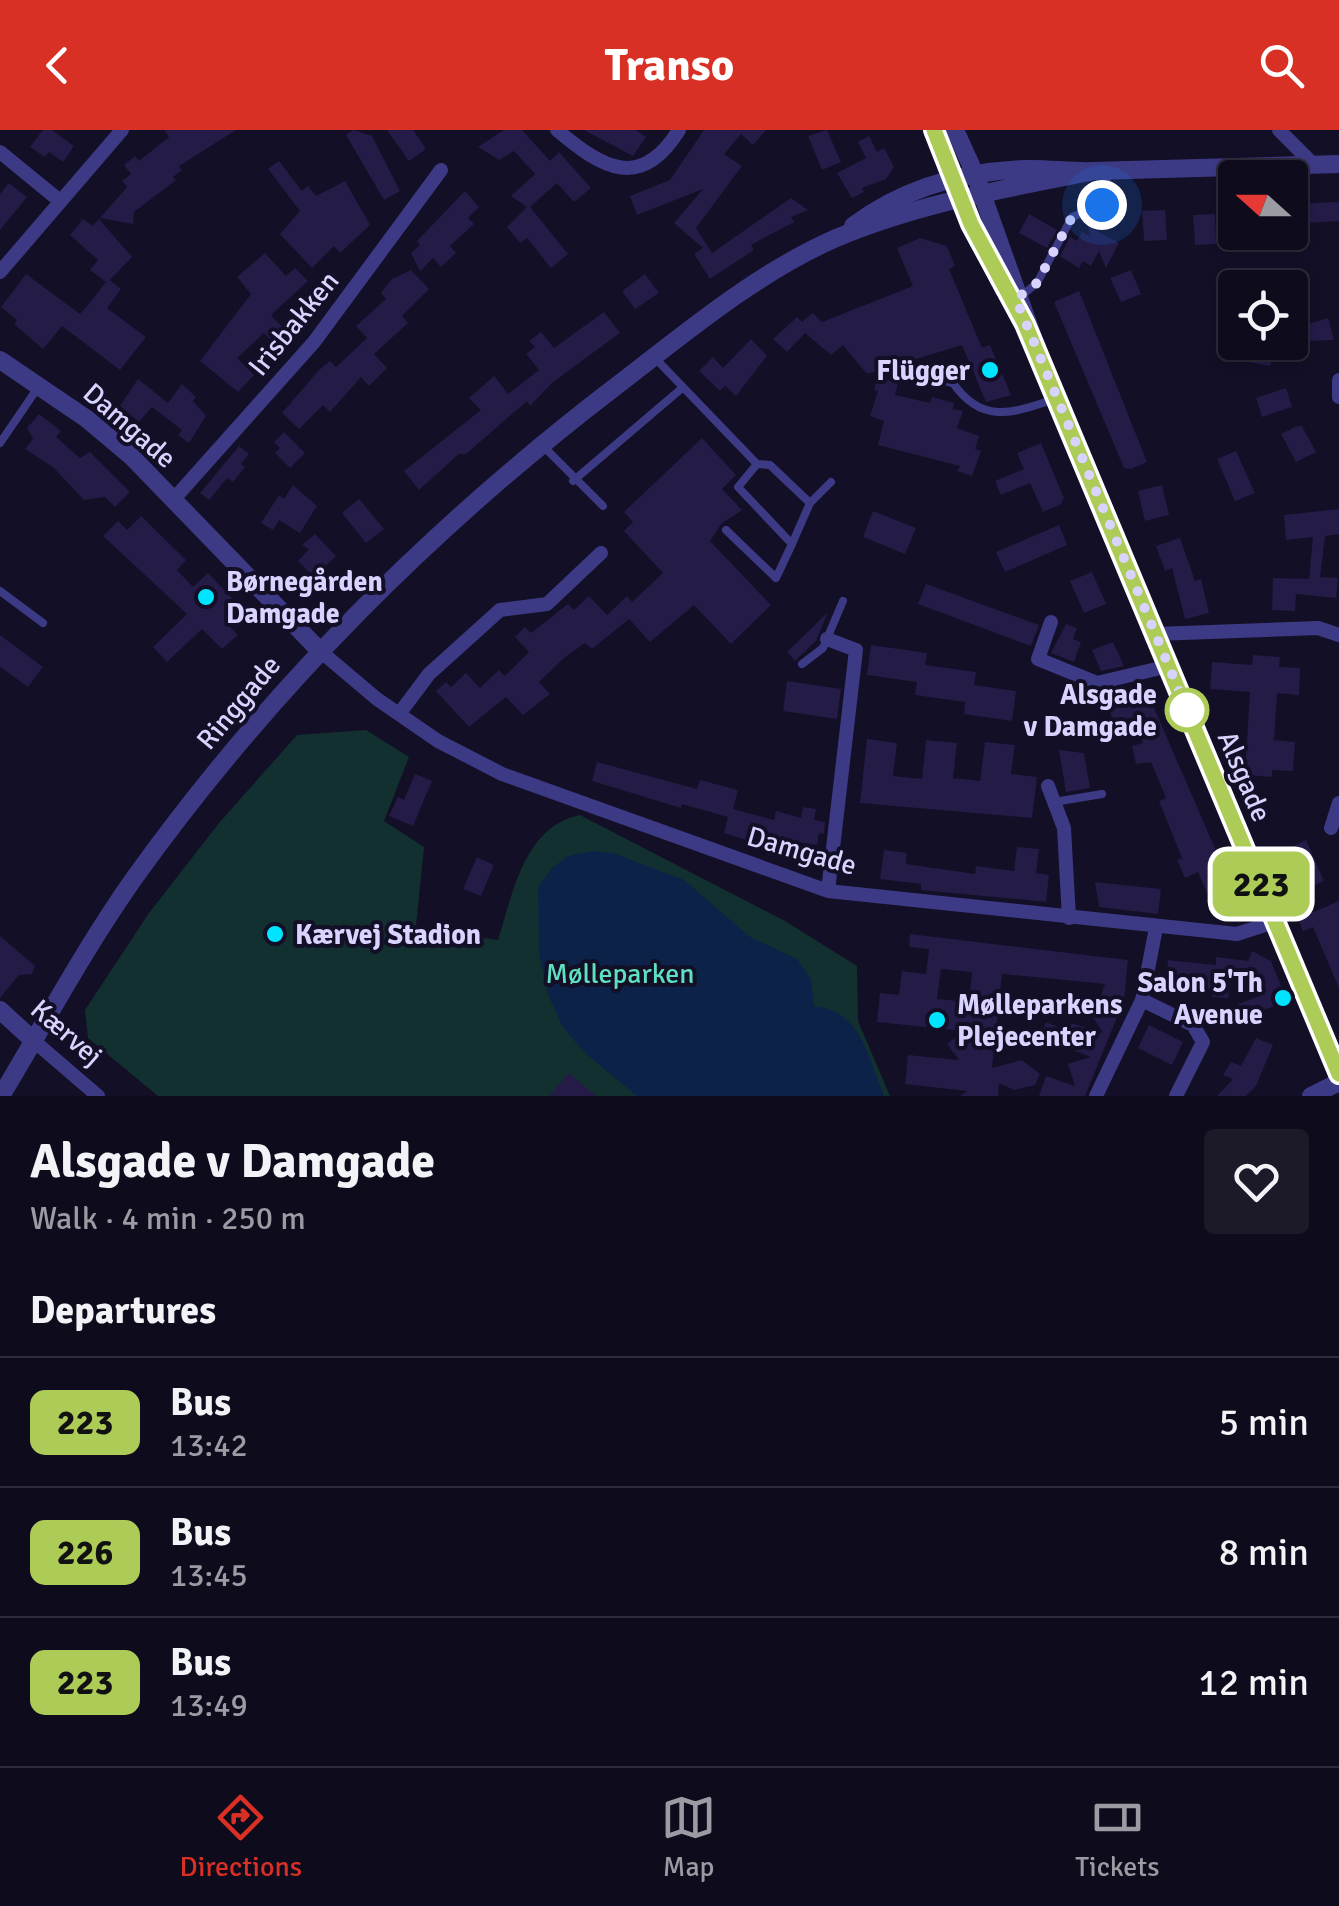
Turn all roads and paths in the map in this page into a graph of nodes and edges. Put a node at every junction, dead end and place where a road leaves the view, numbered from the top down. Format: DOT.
graph roads {
  1 [pos="122,130"];
  2 [pos="557,130"];
  3 [pos="680,130"];
  4 [pos="934,130"];
  5 [pos="955,130"];
  6 [pos="1279,130"];
  7 [pos="0,152"];
  8 [pos="1312,164"];
  9 [pos="1339,164"];
  10 [pos="441,170"];
  11 [pos="1099,171"];
  12 [pos="975,174"];
  13 [pos="952,178"];
  14 [pos="982,193"];
  15 [pos="959,196"];
  16 [pos="60,200"];
  17 [pos="838,238"];
  18 [pos="0,272"];
  19 [pos="1014,300"];
  20 [pos="654,356"];
  21 [pos="0,360"];
  22 [pos="912,374"];
  23 [pos="1339,380"];
  24 [pos="40,386"];
  25 [pos="682,389"];
  26 [pos="1339,397"];
  27 [pos="1055,400"];
  28 [pos="0,444"];
  29 [pos="540,444"];
  30 [pos="757,464"];
  31 [pos="573,481"];
  32 [pos="832,482"];
  33 [pos="173,500"];
  34 [pos="810,503"];
  35 [pos="603,506"];
  36 [pos="726,530"];
  37 [pos="792,544"];
  38 [pos="601,552"];
  39 [pos="0,590"];
  40 [pos="843,601"];
  41 [pos="1051,622"];
  42 [pos="42,623"];
  43 [pos="1155,634"];
  44 [pos="1339,635"];
  45 [pos="827,639"];
  46 [pos="319,650"];
  47 [pos="802,664"];
  48 [pos="1169,666"];
  49 [pos="399,714"];
  50 [pos="1048,786"];
  51 [pos="1102,794"];
  52 [pos="1054,802"];
  53 [pos="1339,803"];
  54 [pos="1330,828"];
  55 [pos="828,891"];
  56 [pos="1069,918"];
  57 [pos="1277,921"];
  58 [pos="1156,928"];
  59 [pos="1142,1000"];
  60 [pos="0,1010"];
  61 [pos="34,1040"];
  62 [pos="1339,1074"];
  63 [pos="1339,1082"];
  64 [pos="1,1096"];
  65 [pos="98,1096"];
  66 [pos="1096,1096"];
  67 [pos="1176,1096"];
  68 [pos="1311,1096"];
  1 -- 16 [label="street"];
  2 -- 3 [label="street"];
  4 -- 13 [label="street, Alsgade"];
  5 -- 12 [label="street, Alsgade"];
  6 -- 8 [label="street"];
  7 -- 16 [label="street"];
  8 -- 9 [label="street, Ringgade"];
  8 -- 11 [label="street, Ringgade"];
  10 -- 33 [label="street, Irisbakken"];
  11 -- 12 [label="street, Ringgade"];
  11 -- 14 [label="street, Ringgade"];
  11 -- 19 [label="lane"];
  12 -- 13 [label="street, Ringgade"];
  12 -- 14 [label="street, Alsgade"];
  13 -- 15 [label="street, Alsgade"];
  13 -- 17 [label="street, Ringgade"];
  14 -- 15 [label="street, Ringgade"];
  14 -- 19 [label="street, Alsgade"];
  15 -- 17 [label="street, Ringgade"];
  15 -- 19 [label="street, Alsgade"];
  16 -- 18 [label="street"];
  17 -- 20 [label="street, Ringgade"];
  19 -- 27 [label="street, Alsgade"];
  20 -- 25 [label="lane"];
  20 -- 29 [label="street, Ringgade"];
  21 -- 24 [label="street, Damgade"];
  22 -- 27 [label="lane"];
  23 -- 26 [label="street"];
  24 -- 28 [label="lane, Damgade"];
  24 -- 33 [label="street, Damgade"];
  25 -- 30 [label="lane"];
  25 -- 31 [label="lane"];
  27 -- 43 [label="street, Alsgade"];
  29 -- 31 [label="lane"];
  29 -- 46 [label="street, Ringgade"];
  30 -- 34 [label="lane"];
  30 -- 37 [label="lane"];
  31 -- 35 [label="lane"];
  32 -- 34 [label="lane"];
  33 -- 46 [label="street, Damgade"];
  34 -- 37 [label="lane"];
  36 -- 37 [label="lane"];
  38 -- 49 [label="street"];
  39 -- 42 [label="lane"];
  40 -- 45 [label="lane"];
  41 -- 48 [label="street"];
  43 -- 44 [label="street"];
  43 -- 48 [label="street, Alsgade"];
  45 -- 47 [label="lane"];
  45 -- 55 [label="street"];
  46 -- 49 [label="street, Damgade"];
  46 -- 61 [label="street, Ringgade"];
  48 -- 57 [label="street, Alsgade"];
  49 -- 55 [label="street, Damgade"];
  50 -- 52 [label="street"];
  51 -- 52 [label="lane"];
  52 -- 56 [label="street"];
  53 -- 54 [label="street"];
  55 -- 56 [label="street, Damgade"];
  56 -- 58 [label="street, Damgade"];
  57 -- 58 [label="street, Damgade"];
  57 -- 62 [label="street, Alsgade"];
  58 -- 59 [label="street"];
  59 -- 66 [label="street"];
  59 -- 67 [label="street"];
  60 -- 61 [label="street, Kærvej"];
  61 -- 64 [label="street, Ringgade"];
  61 -- 65 [label="street, Kærvej"];
  63 -- 68 [label="street"];
}
